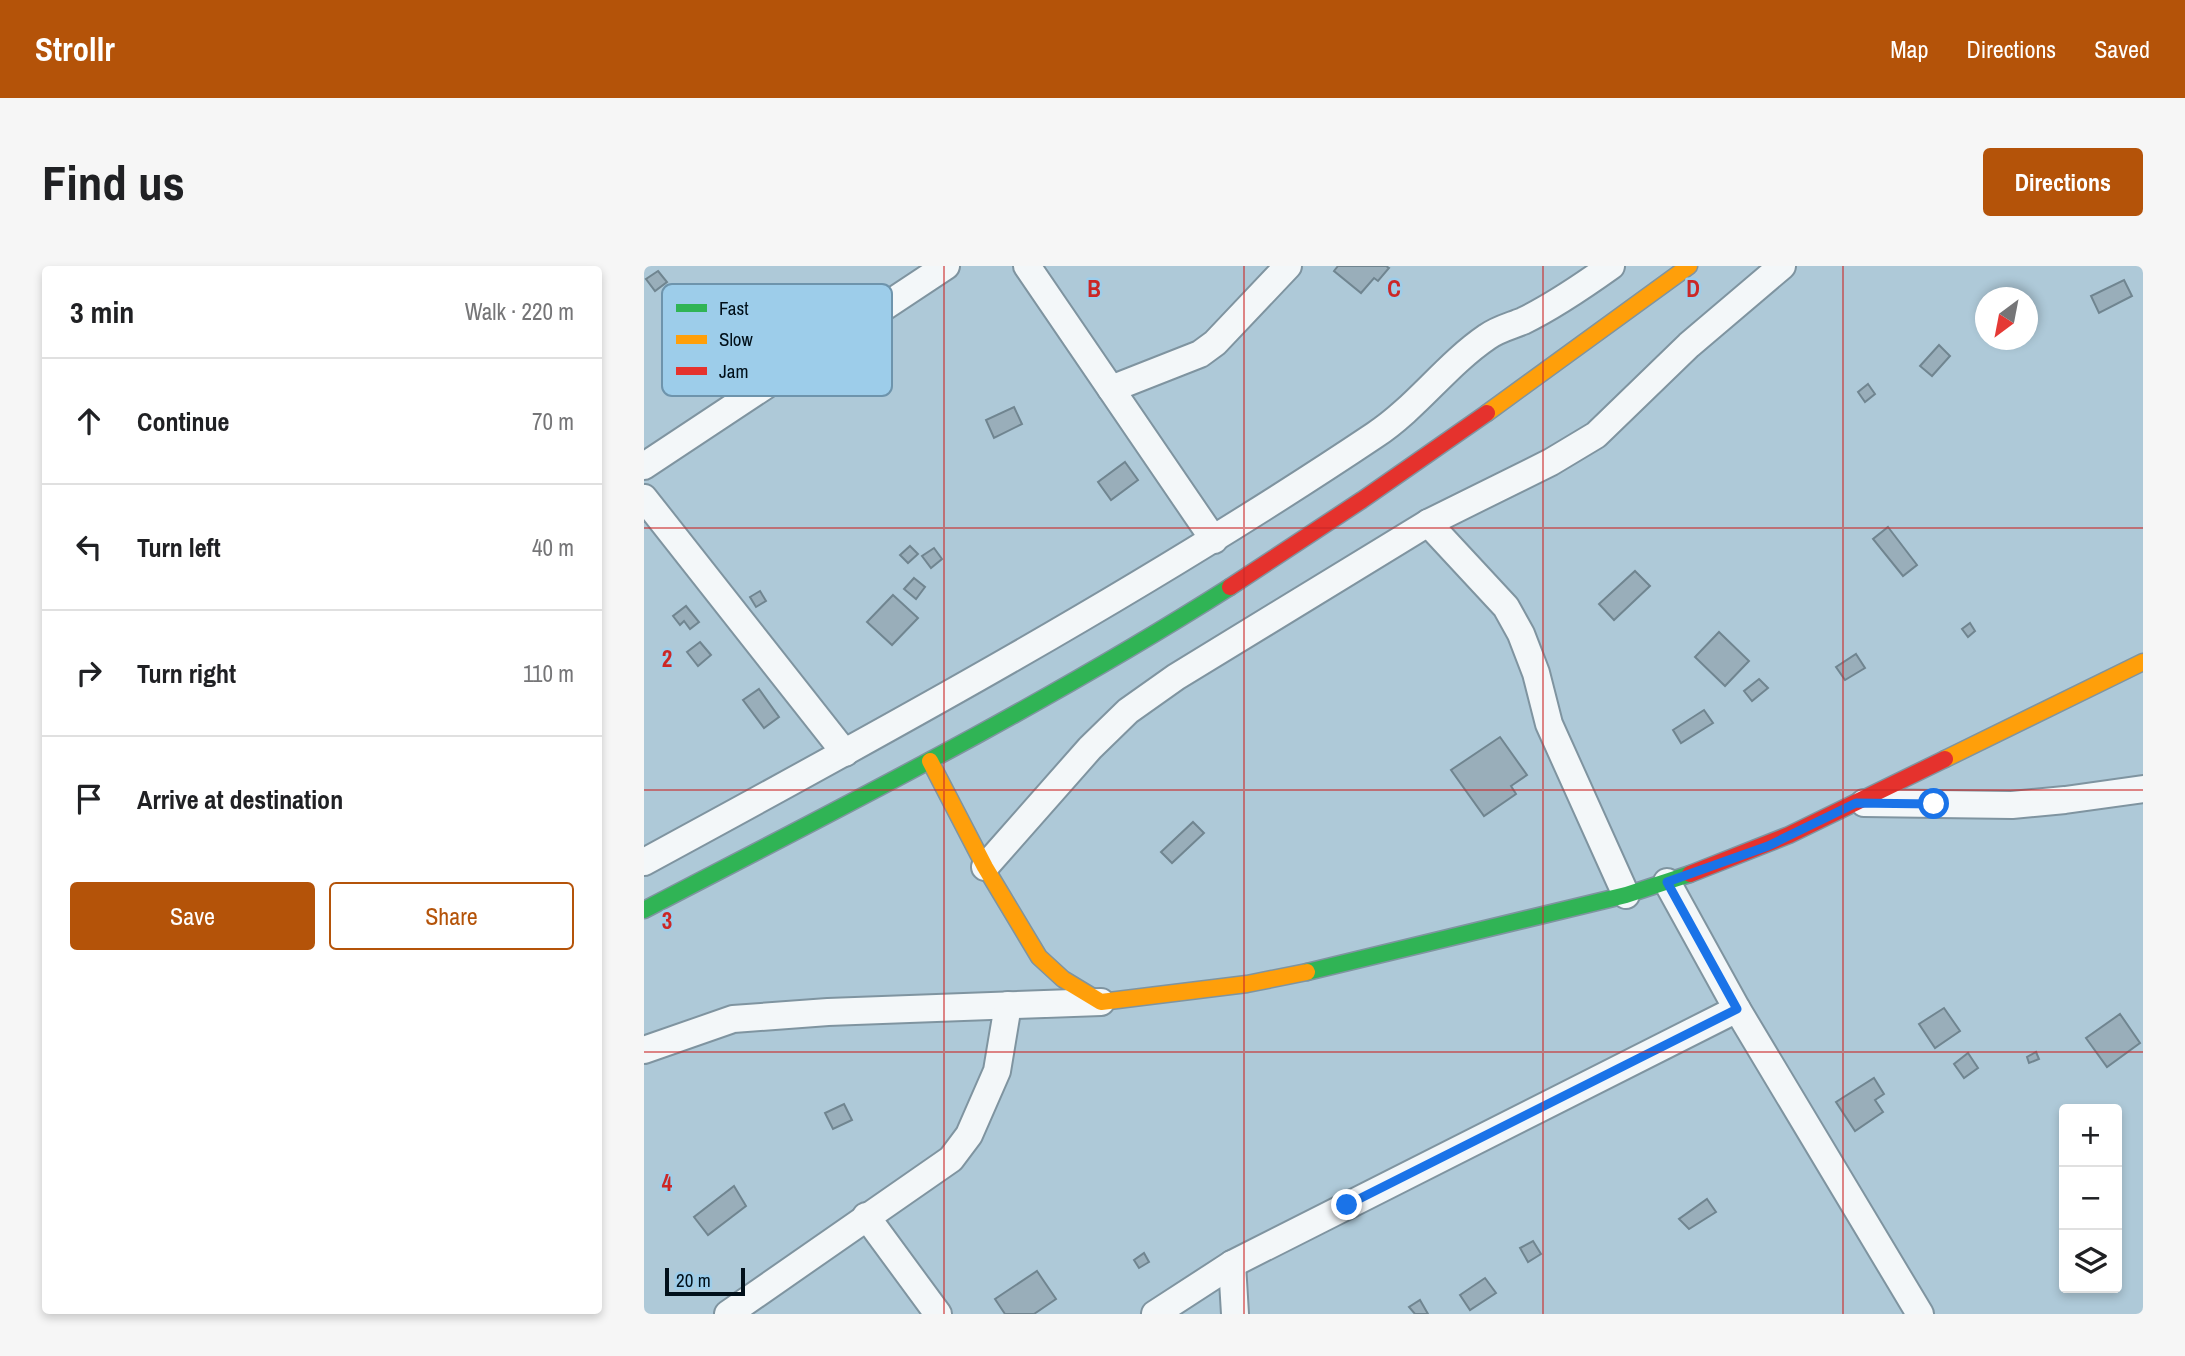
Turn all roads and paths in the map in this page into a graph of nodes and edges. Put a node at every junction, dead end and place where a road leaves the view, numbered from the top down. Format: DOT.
graph roads {
  1 [pos="946,266"];
  2 [pos="1027,266"];
  3 [pos="1288,266"];
  4 [pos="1611,266"];
  5 [pos="1689,266"];
  6 [pos="1782,266"];
  7 [pos="892,302"];
  8 [pos="1111,389"];
  9 [pos="750,396"];
  10 [pos="644,466"];
  11 [pos="644,498"];
  12 [pos="1428,523"];
  13 [pos="1214,540"];
  14 [pos="2143,662"];
  15 [pos="845,753"];
  16 [pos="930,761"];
  17 [pos="2143,789"];
  18 [pos="1856,803"];
  19 [pos="644,862"];
  20 [pos="985,867"];
  21 [pos="1667,882"];
  22 [pos="1626,895"];
  23 [pos="644,910"];
  24 [pos="1101,1002"];
  25 [pos="1007,1005"];
  26 [pos="1737,1009"];
  27 [pos="644,1050"];
  28 [pos="866,1216"];
  29 [pos="1231,1264"];
  30 [pos="728,1314"];
  31 [pos="938,1314"];
  32 [pos="1155,1314"];
  33 [pos="1235,1314"];
  34 [pos="1920,1314"];
  1 -- 7 [label="street"];
  2 -- 8 [label="street"];
  3 -- 8 [label="street"];
  4 -- 13 [label="street"];
  5 -- 16 [label="street"];
  6 -- 12 [label="street"];
  8 -- 13 [label="street"];
  9 -- 10 [label="street"];
  11 -- 15 [label="street"];
  12 -- 20 [label="street"];
  12 -- 22 [label="street"];
  13 -- 15 [label="street"];
  14 -- 18 [label="street"];
  15 -- 19 [label="street"];
  16 -- 20 [label="street"];
  16 -- 23 [label="street"];
  17 -- 18 [label="street"];
  18 -- 21 [label="street"];
  20 -- 24 [label="street"];
  21 -- 22 [label="street"];
  21 -- 26 [label="street"];
  22 -- 24 [label="street"];
  24 -- 25 [label="street"];
  25 -- 27 [label="street"];
  25 -- 28 [label="street"];
  26 -- 29 [label="street"];
  26 -- 34 [label="street"];
  28 -- 30 [label="street"];
  28 -- 31 [label="street"];
  29 -- 32 [label="street"];
  29 -- 33 [label="street"];
}
